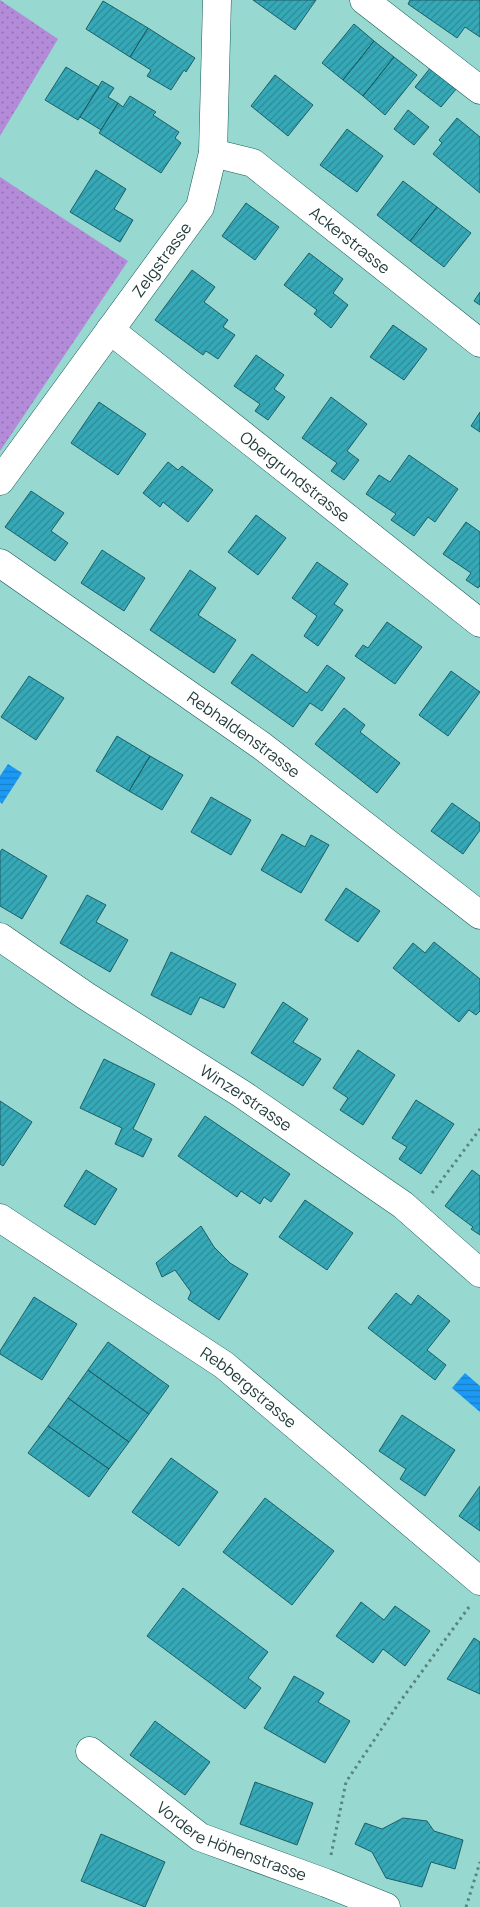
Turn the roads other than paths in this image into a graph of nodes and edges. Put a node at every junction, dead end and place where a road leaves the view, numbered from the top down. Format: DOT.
graph roads {
  1 [pos="217,0"];
  2 [pos="364,0"];
  3 [pos="480,90"];
  4 [pos="212,153"];
  5 [pos="110,330"];
  6 [pos="480,343"];
  7 [pos="0,480"];
  8 [pos="0,563"];
  9 [pos="480,624"];
  10 [pos="480,915"];
  11 [pos="0,937"];
  12 [pos="0,1218"];
  13 [pos="480,1274"];
  14 [pos="477,1591"];
  15 [pos="90,1751"];
  16 [pos="386,1907"];
  1 -- 4 [label="street, Zelgstrasse"];
  2 -- 3 [label="street"];
  4 -- 5 [label="street, Zelgstrasse"];
  4 -- 6 [label="street, Ackerstrasse"];
  5 -- 7 [label="street, Zelgstrasse"];
  5 -- 9 [label="street, Obergrundstrasse"];
  8 -- 10 [label="street, Rebhaldenstrasse"];
  11 -- 13 [label="street, Winzerstrasse"];
  12 -- 14 [label="street, Rebbergstrasse"];
  15 -- 16 [label="street, Vordere Höhenstrasse"];
}
